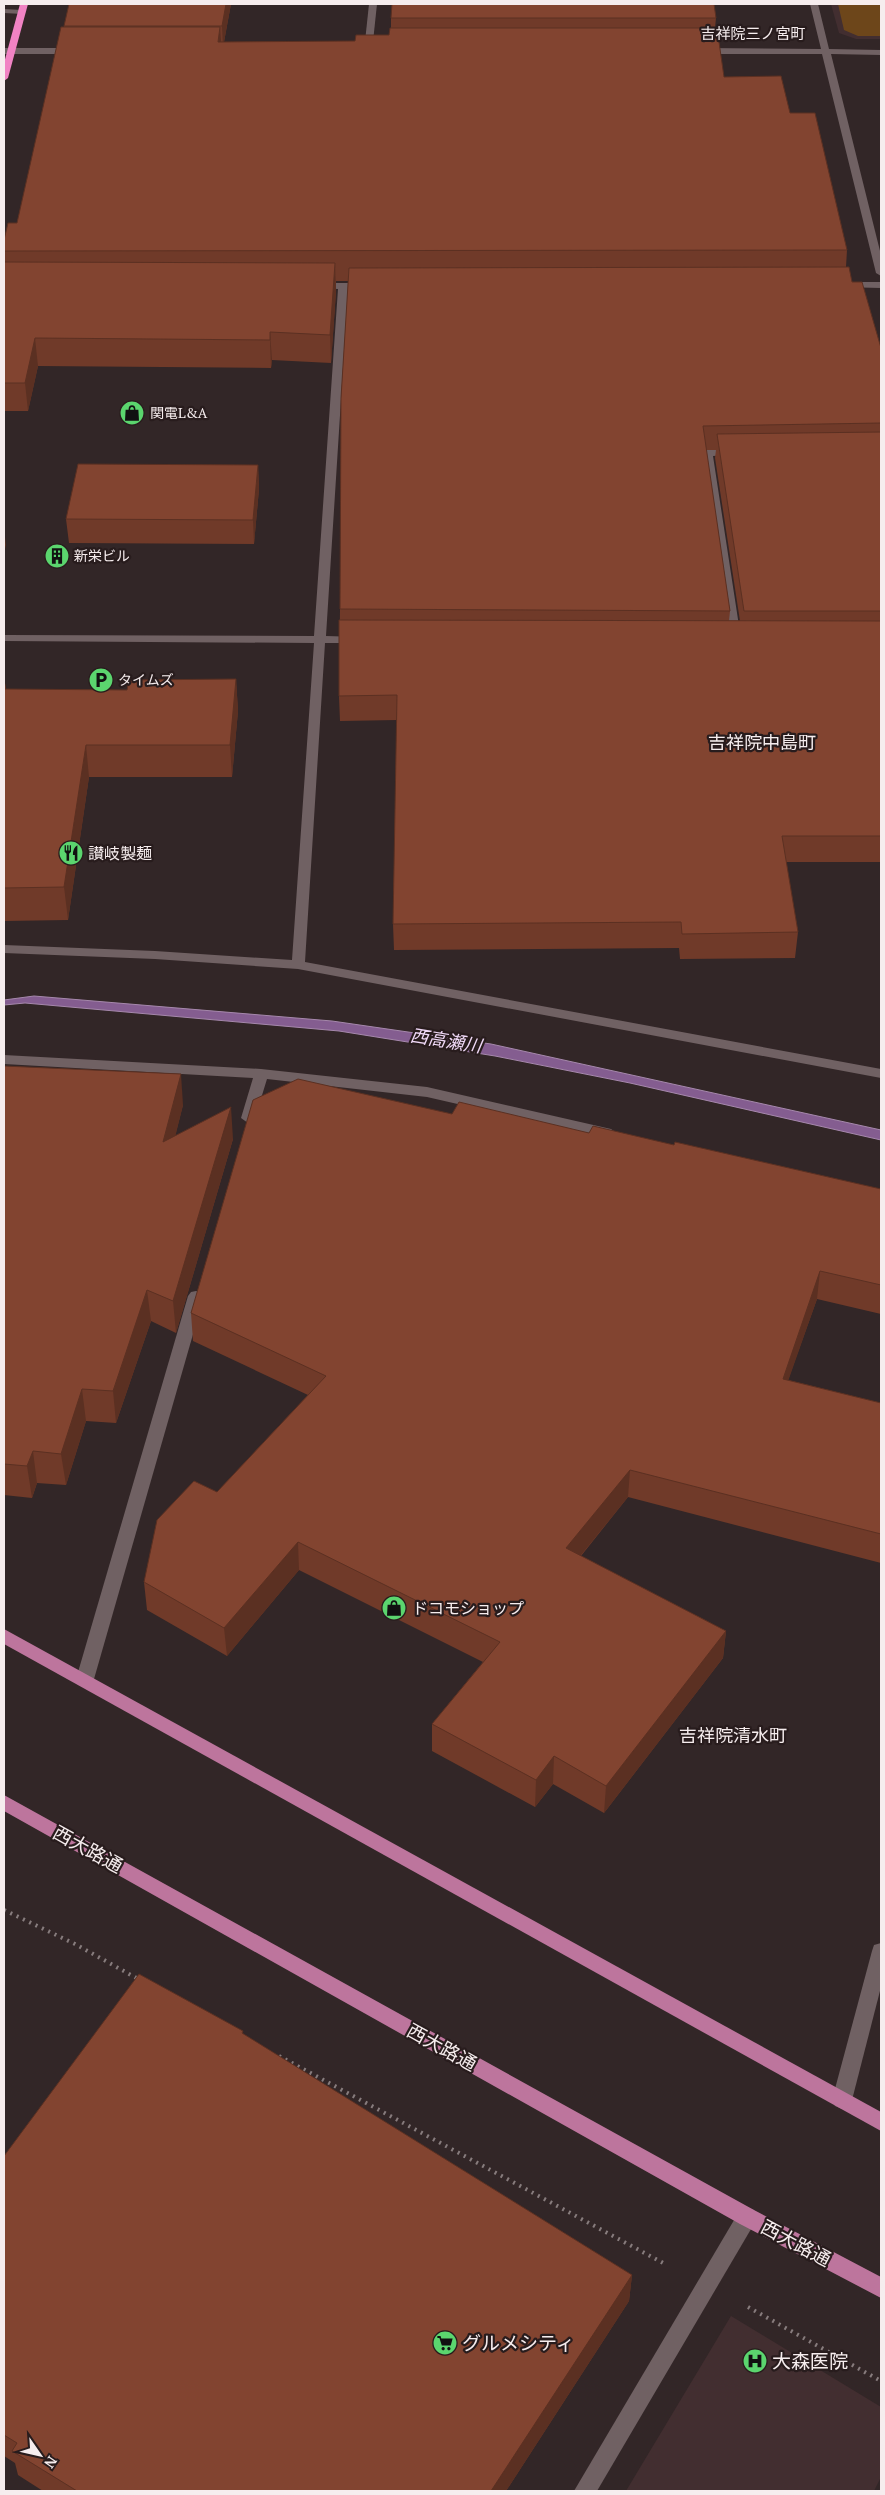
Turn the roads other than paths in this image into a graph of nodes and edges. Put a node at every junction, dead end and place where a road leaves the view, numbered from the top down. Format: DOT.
graph roads {
  1 [pos="373,4"];
  2 [pos="814,4"];
  3 [pos="23,8"];
  4 [pos="4,12"];
  5 [pos="7,51"];
  6 [pos="80,51"];
  7 [pos="358,51"];
  8 [pos="368,51"];
  9 [pos="378,51"];
  10 [pos="687,51"];
  11 [pos="826,52"];
  12 [pos="881,52"];
  13 [pos="4,78"];
  14 [pos="881,273"];
  15 [pos="831,285"];
  16 [pos="881,285"];
  17 [pos="303,286"];
  18 [pos="343,286"];
  19 [pos="373,286"];
  20 [pos="746,452"];
  21 [pos="4,638"];
  22 [pos="320,640"];
  23 [pos="369,640"];
  24 [pos="735,641"];
  25 [pos="4,950"];
  26 [pos="298,964"];
  27 [pos="4,1059"];
  28 [pos="261,1074"];
  29 [pos="881,1074"];
  30 [pos="244,1131"];
  31 [pos="630,1138"];
  32 [pos="200,1282"];
  33 [pos="4,1636"];
  34 [pos="85,1679"];
  35 [pos="4,1802"];
  36 [pos="881,1952"];
  37 [pos="842,2100"];
  38 [pos="881,2122"];
  39 [pos="747,2217"];
  40 [pos="881,2288"];
  41 [pos="584,2491"];
  1 -- 8 [label="street"];
  2 -- 11 [label="street"];
  3 -- 4 [label="street"];
  3 -- 5 [label="highway"];
  5 -- 6 [label="street"];
  5 -- 13 [label="highway"];
  7 -- 8 [label="street"];
  8 -- 9 [label="street"];
  10 -- 11 [label="street"];
  11 -- 12 [label="street"];
  11 -- 14 [label="street"];
  15 -- 16 [label="street"];
  17 -- 18 [label="street"];
  18 -- 19 [label="street"];
  18 -- 22 [label="street"];
  20 -- 24 [label="street"];
  21 -- 22 [label="street"];
  22 -- 23 [label="street"];
  22 -- 26 [label="street"];
  25 -- 26 [label="street"];
  26 -- 29 [label="street"];
  27 -- 28 [label="street"];
  28 -- 30 [label="street"];
  28 -- 31 [label="street"];
  32 -- 34 [label="street"];
  33 -- 34 [label="main road"];
  34 -- 37 [label="main road"];
  35 -- 39 [label="main road, 西大路通"];
  36 -- 37 [label="street"];
  37 -- 38 [label="main road"];
  39 -- 40 [label="main road, 西大路通"];
  39 -- 41 [label="street"];
}
